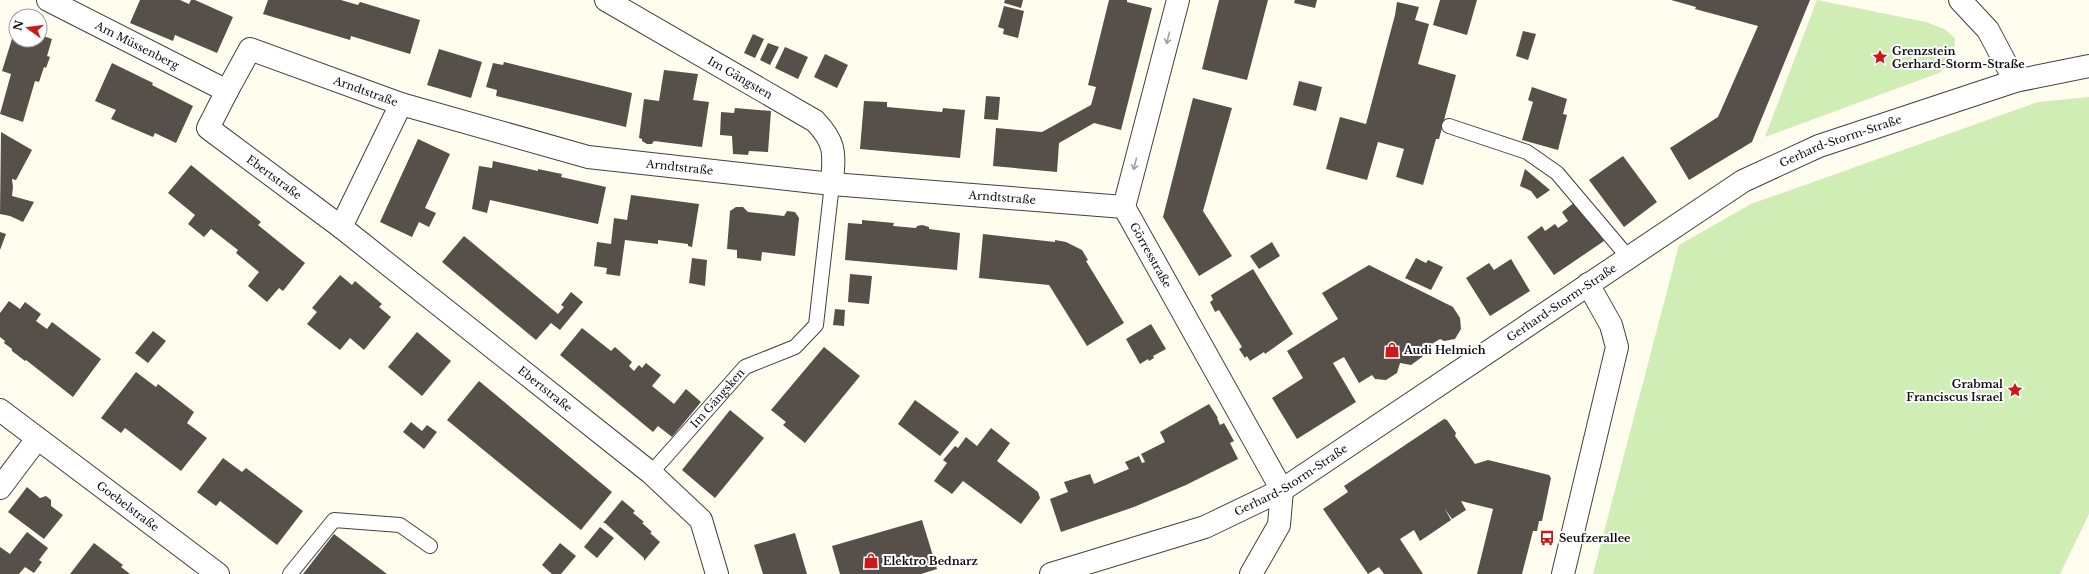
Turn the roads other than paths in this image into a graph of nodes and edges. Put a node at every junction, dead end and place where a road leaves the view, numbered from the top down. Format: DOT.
graph roads {
  1 [pos="48,0"];
  2 [pos="606,0"];
  3 [pos="1178,0"];
  4 [pos="1960,0"];
  5 [pos="2089,66"];
  6 [pos="2015,81"];
  7 [pos="227,91"];
  8 [pos="401,104"];
  9 [pos="1449,126"];
  10 [pos="832,184"];
  11 [pos="1124,206"];
  12 [pos="341,226"];
  13 [pos="1628,257"];
  14 [pos="1588,284"];
  15 [pos="0,410"];
  16 [pos="37,439"];
  17 [pos="651,473"];
  18 [pos="0,488"];
  19 [pos="1282,490"];
  20 [pos="430,546"];
  21 [pos="218,574"];
  22 [pos="290,574"];
  23 [pos="716,574"];
  24 [pos="1050,574"];
  25 [pos="1251,574"];
  26 [pos="1563,574"];
  1 -- 7 [label="street, Am Müssenberg"];
  2 -- 10 [label="street, Im Gängsten"];
  3 -- 11 [label="street, one-way"];
  4 -- 6 [label="street"];
  5 -- 6 [label="street, Gerhard-Storm-Straße"];
  6 -- 13 [label="street, Gerhard-Storm-Straße"];
  7 -- 8 [label="street, Arndtstraße"];
  7 -- 12 [label="street, Ebertstraße"];
  8 -- 10 [label="street, Arndtstraße"];
  8 -- 12 [label="street"];
  9 -- 13 [label="lane"];
  10 -- 11 [label="street, Arndtstraße"];
  10 -- 17 [label="lane, Im Gängsken"];
  11 -- 19 [label="street, Görresstraße"];
  12 -- 17 [label="street, Ebertstraße"];
  13 -- 14 [label="street, Gerhard-Storm-Straße"];
  14 -- 19 [label="street, Gerhard-Storm-Straße"];
  14 -- 26 [label="street"];
  15 -- 16 [label="street, Goebelstraße"];
  16 -- 18 [label="street"];
  16 -- 21 [label="street, Goebelstraße"];
  17 -- 23 [label="street, Ebertstraße"];
  19 -- 24 [label="street, Gerhard-Storm-Straße"];
  19 -- 25 [label="street"];
  20 -- 22 [label="lane"];
}
